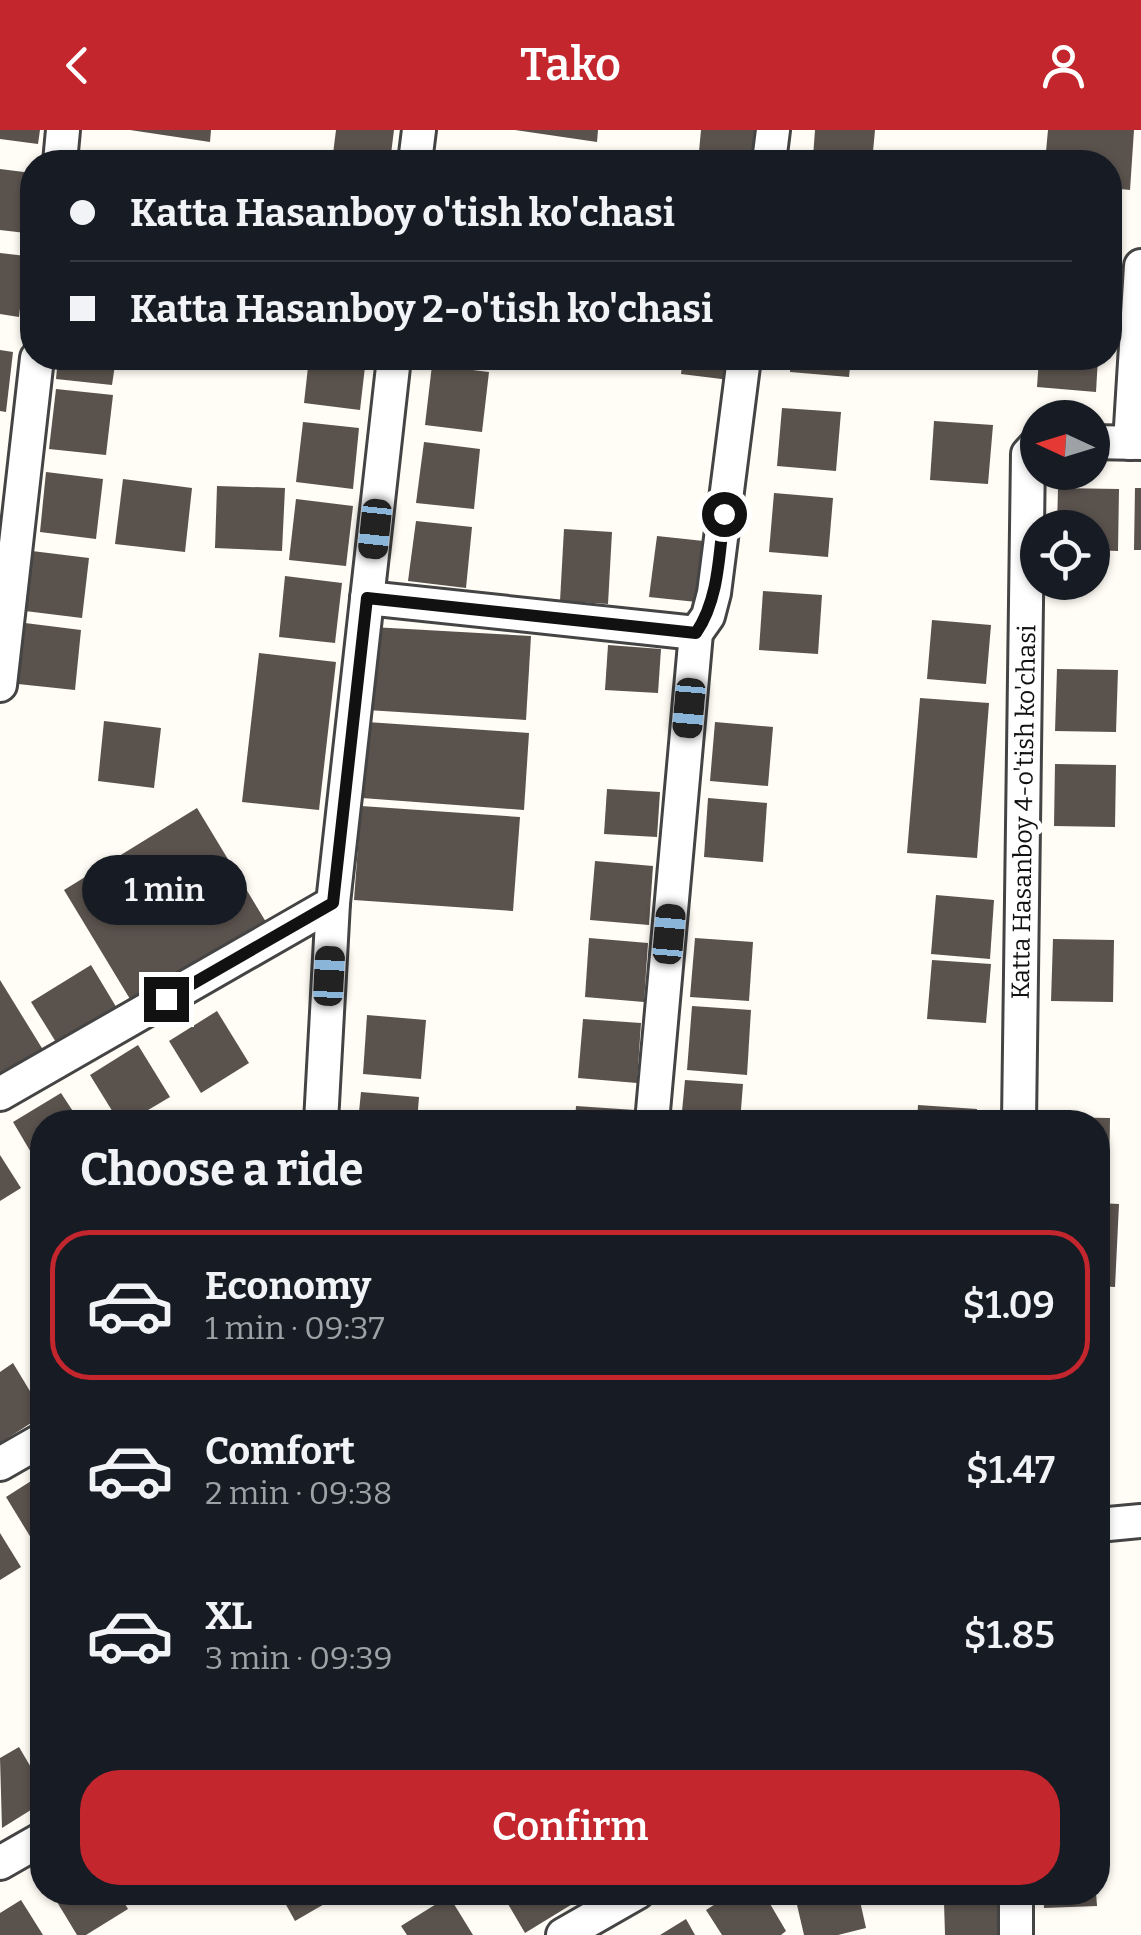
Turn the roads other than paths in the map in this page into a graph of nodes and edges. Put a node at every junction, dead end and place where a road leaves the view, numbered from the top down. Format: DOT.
graph roads {
  1 [pos="1141,266"];
  2 [pos="37,370"];
  3 [pos="393,370"];
  4 [pos="742,370"];
  5 [pos="1110,442"];
  6 [pos="1136,443"];
  7 [pos="1028,490"];
  8 [pos="367,598"];
  9 [pos="696,633"];
  10 [pos="0,685"];
  11 [pos="333,903"];
  12 [pos="0,1094"];
  13 [pos="323,1110"];
  14 [pos="653,1110"];
  15 [pos="1019,1110"];
  16 [pos="30,1447"];
  17 [pos="0,1464"];
  18 [pos="1141,1521"];
  19 [pos="1110,1523"];
  20 [pos="30,1846"];
  21 [pos="0,1863"];
  22 [pos="615,1905"];
  23 [pos="1016,1905"];
  24 [pos="563,1935"];
  25 [pos="1016,1935"];
  1 -- 6 [label="street"];
  2 -- 10 [label="street"];
  3 -- 8 [label="street"];
  4 -- 9 [label="street"];
  5 -- 6 [label="street"];
  7 -- 15 [label="street, Katta Hasanboy 4-o'tish ko'chasi"];
  8 -- 9 [label="street"];
  8 -- 11 [label="street"];
  9 -- 14 [label="street"];
  11 -- 12 [label="street"];
  11 -- 13 [label="street"];
  16 -- 17 [label="street"];
  18 -- 19 [label="street"];
  20 -- 21 [label="street"];
  22 -- 24 [label="street"];
  23 -- 25 [label="street"];
}
